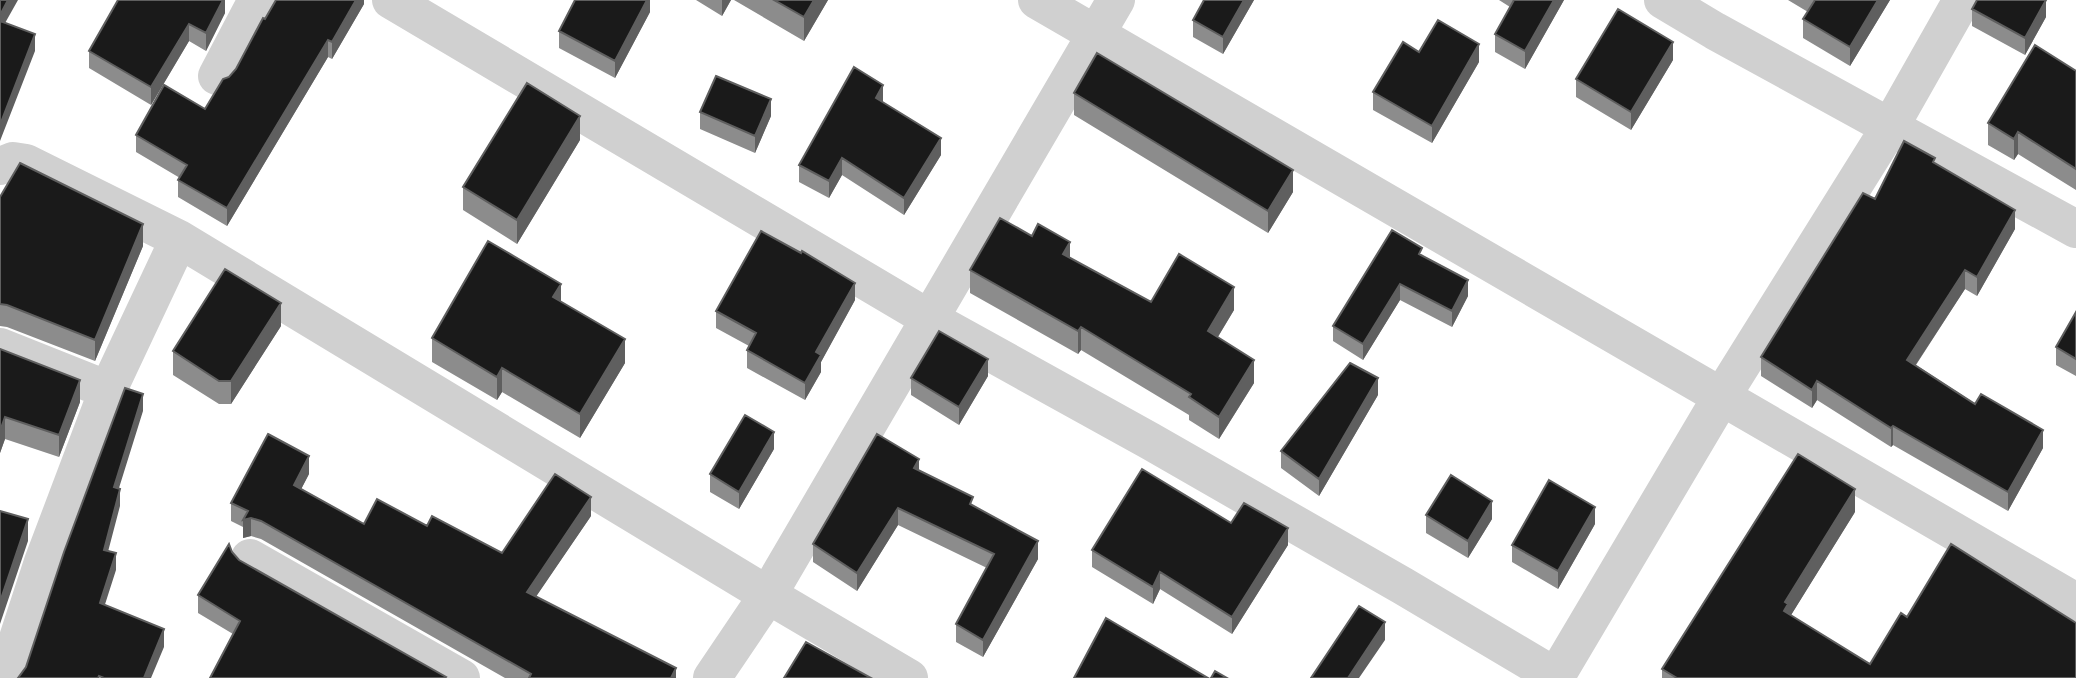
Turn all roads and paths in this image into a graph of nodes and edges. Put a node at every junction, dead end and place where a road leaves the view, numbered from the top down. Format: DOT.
graph roads {
  1 [pos="257,0"];
  2 [pos="391,0"];
  3 [pos="1037,0"];
  4 [pos="1116,0"];
  5 [pos="1663,0"];
  6 [pos="1962,0"];
  7 [pos="1097,33"];
  8 [pos="216,76"];
  9 [pos="1890,127"];
  10 [pos="0,166"];
  11 [pos="2076,229"];
  12 [pos="179,239"];
  13 [pos="930,319"];
  14 [pos="0,347"];
  15 [pos="107,390"];
  16 [pos="1722,396"];
  17 [pos="250,558"];
  18 [pos="768,595"];
  19 [pos="2076,602"];
  20 [pos="1556,677"];
  21 [pos="5,678"];
  22 [pos="461,678"];
  23 [pos="712,678"];
  24 [pos="909,678"];
  1 -- 8 [label="street"];
  2 -- 13 [label="street"];
  3 -- 7 [label="street"];
  4 -- 7 [label="street"];
  5 -- 9 [label="street"];
  6 -- 9 [label="street"];
  7 -- 13 [label="street"];
  7 -- 16 [label="street"];
  9 -- 11 [label="street"];
  9 -- 16 [label="street"];
  10 -- 12 [label="street"];
  12 -- 15 [label="street"];
  12 -- 18 [label="street"];
  13 -- 18 [label="street"];
  13 -- 20 [label="street"];
  14 -- 15 [label="street"];
  15 -- 21 [label="street"];
  16 -- 19 [label="street"];
  16 -- 20 [label="street"];
  17 -- 22 [label="street"];
  18 -- 23 [label="street"];
  18 -- 24 [label="street"];
}
